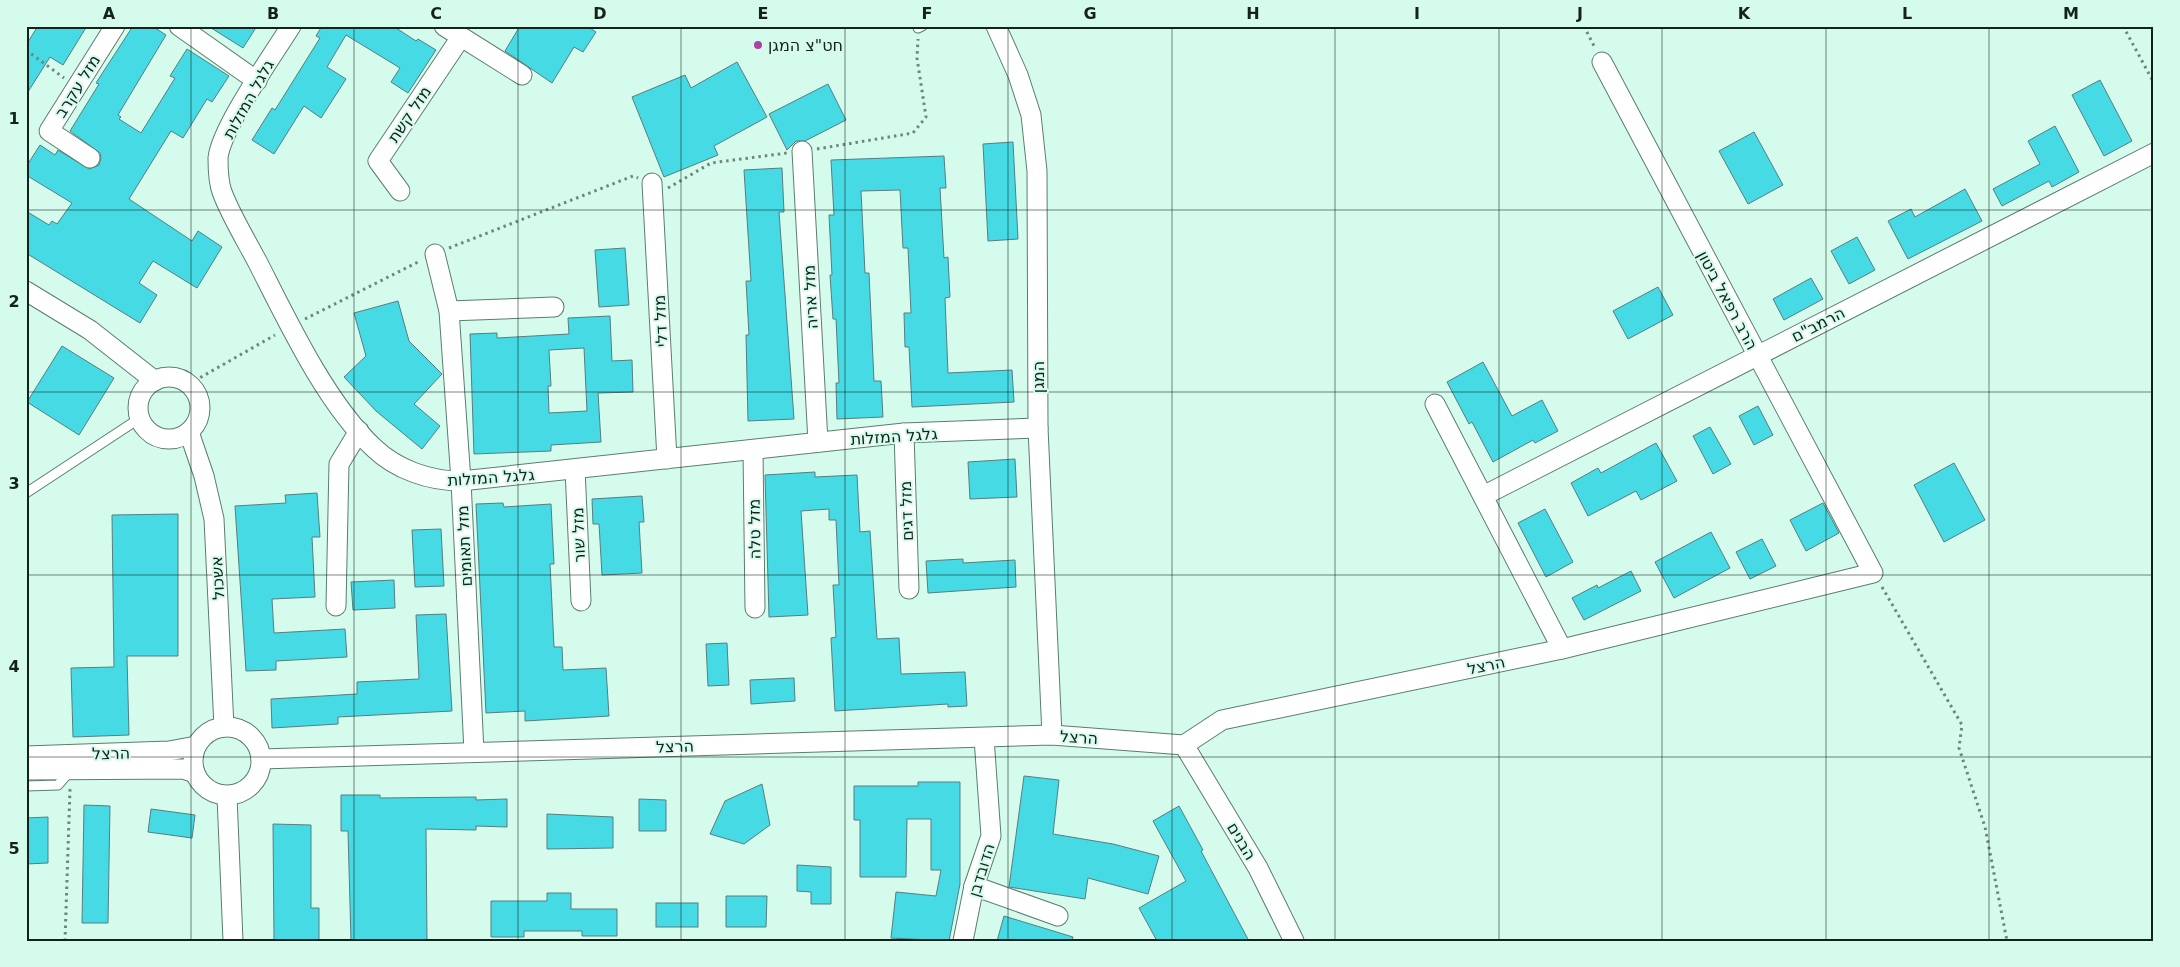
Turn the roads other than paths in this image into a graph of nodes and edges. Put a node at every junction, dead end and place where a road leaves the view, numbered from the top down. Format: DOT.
graph roads {
  1 [pos="115,26"];
  2 [pos="179,26"];
  3 [pos="291,26"];
  4 [pos="444,26"];
  5 [pos="996,26"];
  6 [pos="461,37"];
  7 [pos="1602,62"];
  8 [pos="522,75"];
  9 [pos="257,81"];
  10 [pos="802,151"];
  11 [pos="2154,153"];
  12 [pos="90,158"];
  13 [pos="652,183"];
  14 [pos="400,191"];
  15 [pos="435,254"];
  16 [pos="26,291"];
  17 [pos="554,307"];
  18 [pos="449,311"];
  19 [pos="1757,355"];
  20 [pos="155,381"];
  21 [pos="1436,404"];
  22 [pos="140,418"];
  23 [pos="1038,428"];
  24 [pos="359,431"];
  25 [pos="189,432"];
  26 [pos="904,433"];
  27 [pos="818,442"];
  28 [pos="753,450"];
  29 [pos="667,459"];
  30 [pos="575,470"];
  31 [pos="461,481"];
  32 [pos="26,493"];
  33 [pos="1483,496"];
  34 [pos="1873,573"];
  35 [pos="909,589"];
  36 [pos="581,600"];
  37 [pos="336,606"];
  38 [pos="755,608"];
  39 [pos="1562,649"];
  40 [pos="224,727"];
  41 [pos="1052,735"];
  42 [pos="984,738"];
  43 [pos="1184,745"];
  44 [pos="196,746"];
  45 [pos="474,752"];
  46 [pos="26,756"];
  47 [pos="261,759"];
  48 [pos="26,770"];
  49 [pos="71,770"];
  50 [pos="195,773"];
  51 [pos="26,786"];
  52 [pos="227,796"];
  53 [pos="974,886"];
  54 [pos="1058,916"];
  55 [pos="233,941"];
  56 [pos="963,941"];
  57 [pos="1294,941"];
  1 -- 12 [label="street, מזל עקרב"];
  2 -- 9 [label="street"];
  3 -- 9 [label="street, גלגל המזלות"];
  4 -- 6 [label="street"];
  5 -- 23 [label="street, המגן"];
  6 -- 8 [label="street"];
  6 -- 14 [label="street, מזל קשת"];
  7 -- 19 [label="street, הרב רפאל ביטון"];
  9 -- 24 [label="street, גלגל המזלות"];
  10 -- 27 [label="street, מזל אריה"];
  11 -- 19 [label="street, הרמב\"ם"];
  13 -- 29 [label="street, מזל דלי"];
  15 -- 18 [label="street, מזל תאומים"];
  16 -- 20 [label="street"];
  17 -- 18 [label="street"];
  18 -- 31 [label="street, מזל תאומים"];
  19 -- 33 [label="street, הרמב\"ם"];
  19 -- 34 [label="street, הרב רפאל ביטון"];
  20 -- 22 [label="street"];
  20 -- 25 [label="street"];
  21 -- 33 [label="street"];
  22 -- 25 [label="street"];
  22 -- 32 [label="lane"];
  23 -- 26 [label="street, גלגל המזלות"];
  23 -- 41 [label="street, המגן"];
  24 -- 31 [label="street, גלגל המזלות"];
  24 -- 37 [label="street"];
  25 -- 40 [label="street, אשכול"];
  26 -- 27 [label="street, גלגל המזלות"];
  26 -- 35 [label="street, מזל דגים"];
  27 -- 28 [label="street, גלגל המזלות"];
  28 -- 29 [label="street, גלגל המזלות"];
  28 -- 38 [label="street, מזל טלה"];
  29 -- 30 [label="street, גלגל המזלות"];
  30 -- 31 [label="street, גלגל המזלות"];
  30 -- 36 [label="street, מזל שור"];
  31 -- 45 [label="street, מזל תאומים"];
  33 -- 39 [label="street"];
  34 -- 39 [label="street, הרצל"];
  39 -- 43 [label="street, הרצל"];
  40 -- 44 [label="street"];
  40 -- 47 [label="street"];
  41 -- 42 [label="street, הרצל"];
  41 -- 43 [label="street, הרצל"];
  42 -- 45 [label="street, הרצל"];
  42 -- 53 [label="street, הדובדבן"];
  43 -- 57 [label="street, הבנים"];
  44 -- 46 [label="street, הרצל"];
  44 -- 50 [label="street"];
  45 -- 47 [label="street, הרצל"];
  47 -- 52 [label="street"];
  48 -- 49 [label="street, הרצל"];
  49 -- 50 [label="street, הרצל"];
  49 -- 51 [label="lane"];
  50 -- 52 [label="street"];
  52 -- 55 [label="street"];
  53 -- 54 [label="street"];
  53 -- 56 [label="street, הדובדבן"];
}
